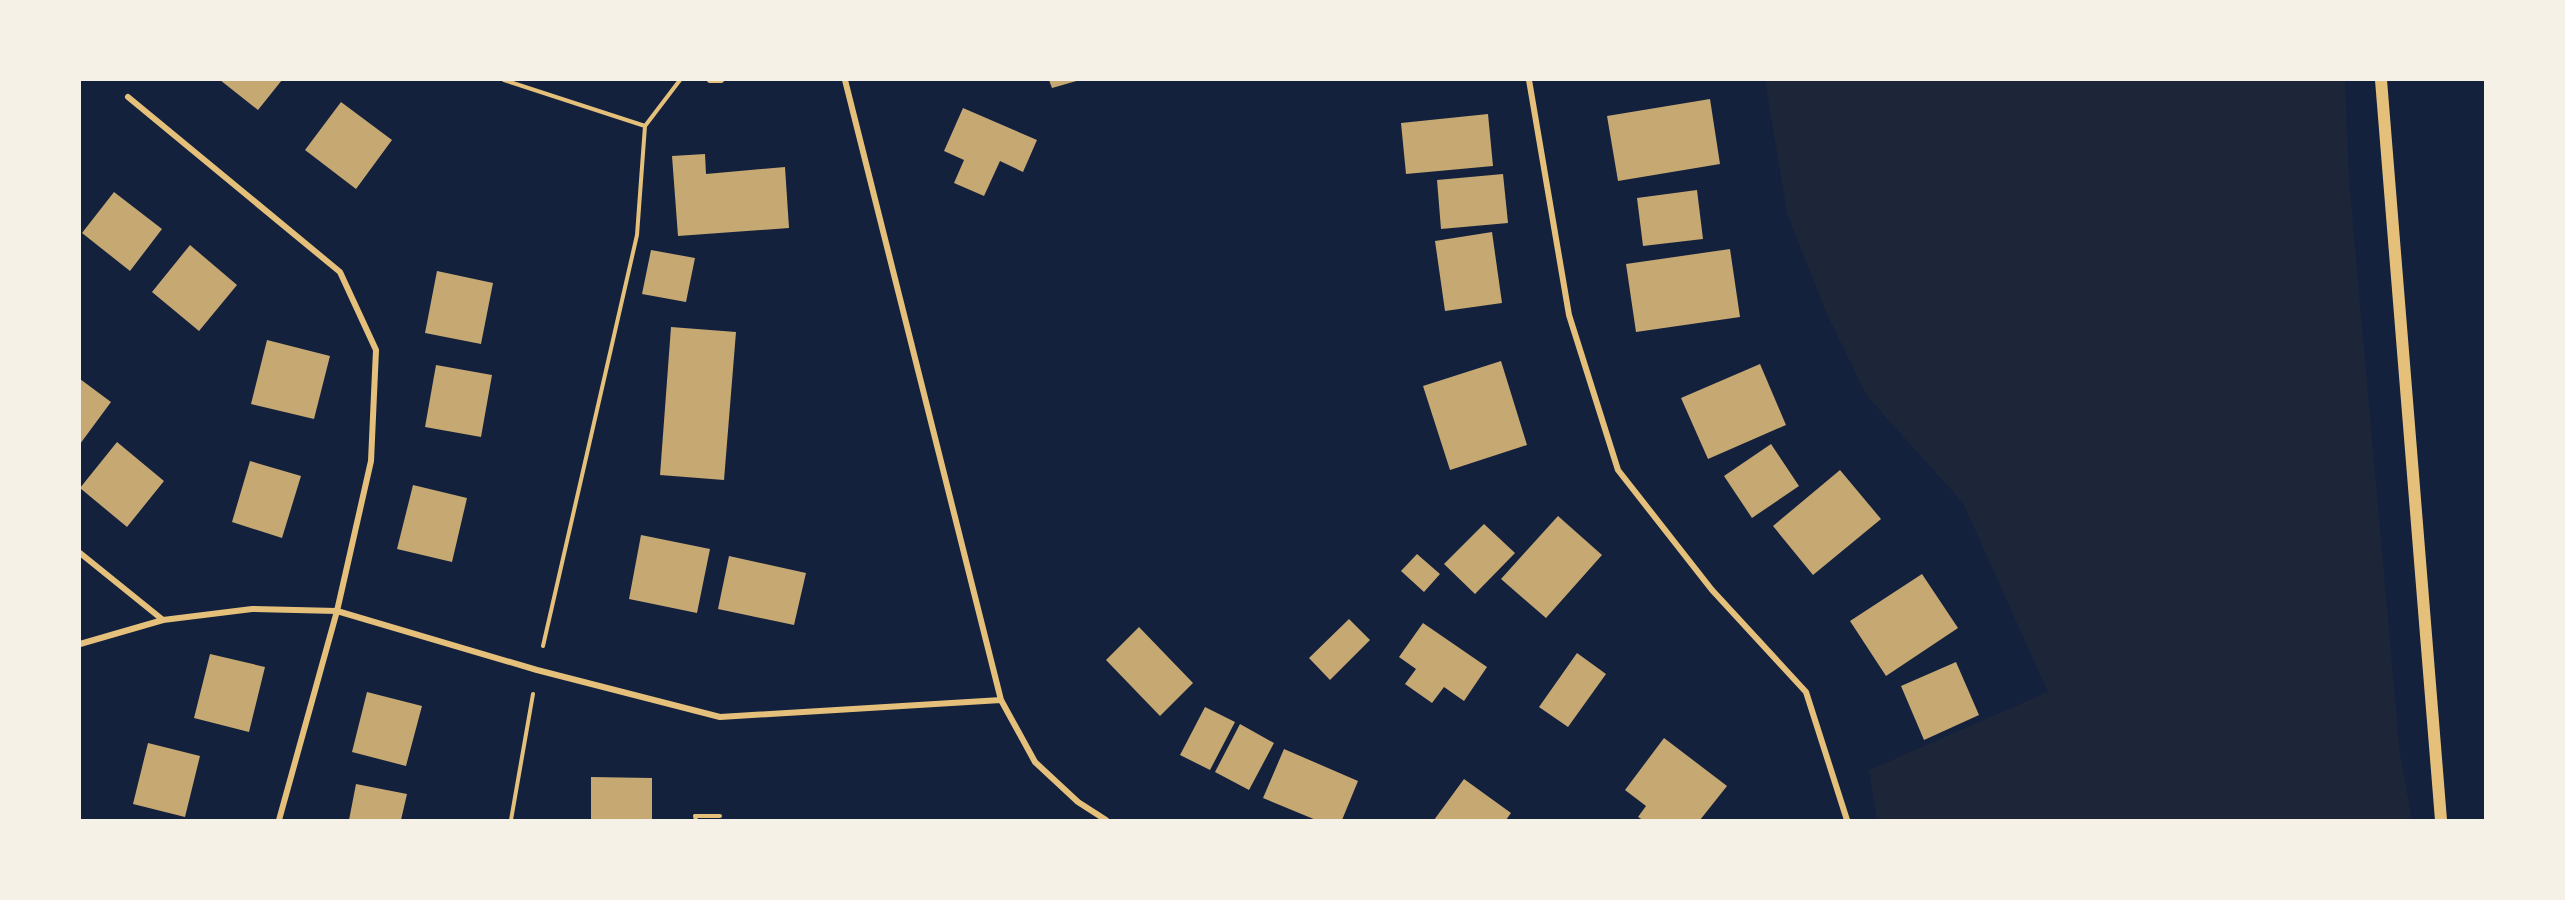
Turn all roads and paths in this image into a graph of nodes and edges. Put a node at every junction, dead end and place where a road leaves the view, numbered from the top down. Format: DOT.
graph roads {
  1 [pos="504,80"];
  2 [pos="680,80"];
  3 [pos="710,80"];
  4 [pos="721,80"];
  5 [pos="845,80"];
  6 [pos="1529,80"];
  7 [pos="2381,80"];
  8 [pos="128,97"];
  9 [pos="645,126"];
  10 [pos="80,554"];
  11 [pos="337,611"];
  12 [pos="163,620"];
  13 [pos="80,644"];
  14 [pos="537,670"];
  15 [pos="1001,700"];
  16 [pos="720,816"];
  17 [pos="279,820"];
  18 [pos="511,820"];
  19 [pos="696,820"];
  20 [pos="1106,820"];
  21 [pos="1847,820"];
  22 [pos="2441,820"];
  1 -- 9 [label="path"];
  2 -- 9 [label="path"];
  3 -- 4 [label="street"];
  5 -- 15 [label="street"];
  6 -- 21 [label="street"];
  7 -- 22 [label="main road"];
  8 -- 11 [label="street"];
  9 -- 14 [label="path"];
  10 -- 12 [label="street"];
  11 -- 12 [label="street"];
  11 -- 14 [label="street"];
  11 -- 17 [label="street"];
  12 -- 13 [label="street"];
  14 -- 15 [label="street"];
  14 -- 18 [label="path"];
  15 -- 20 [label="street"];
  16 -- 19 [label="path"];
}
